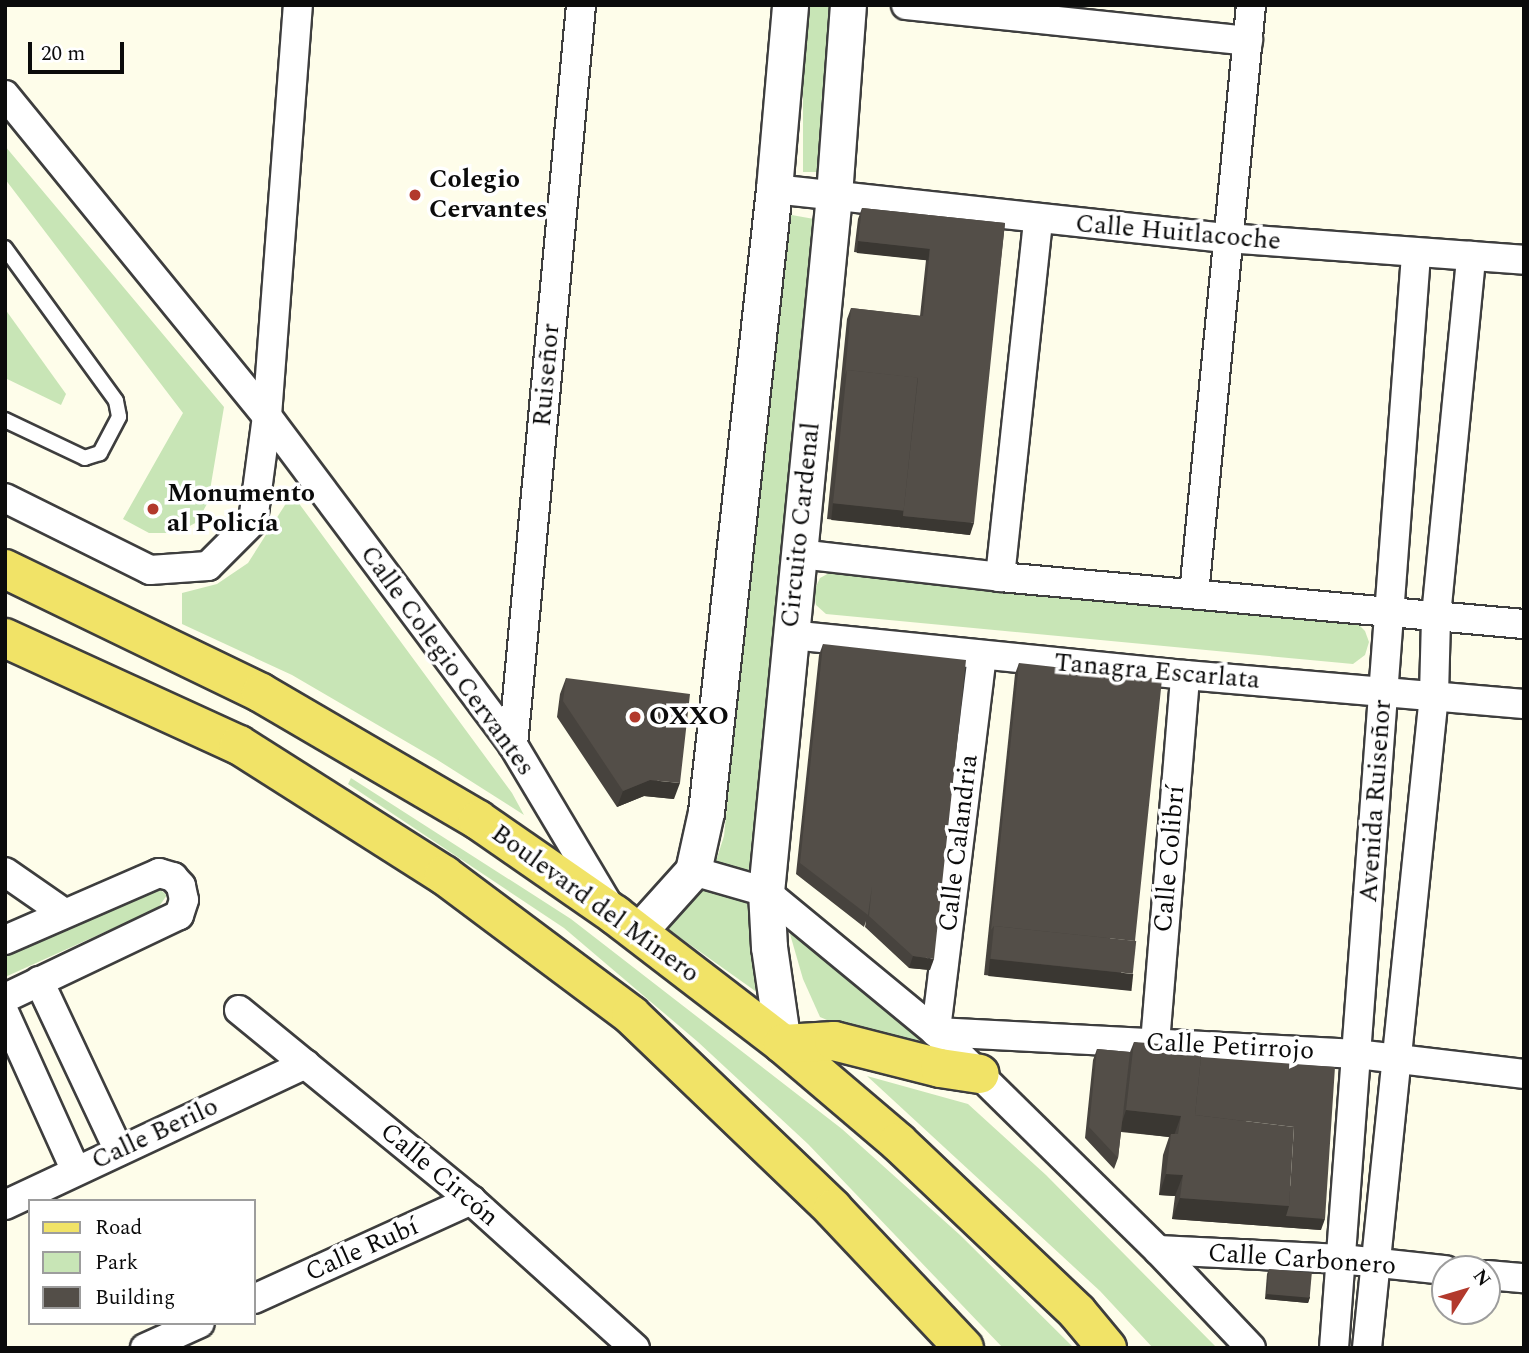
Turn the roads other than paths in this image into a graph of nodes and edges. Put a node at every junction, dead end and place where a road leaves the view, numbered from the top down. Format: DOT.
graph roads {
  1 [pos="298,5"];
  2 [pos="581,5"];
  3 [pos="790,5"];
  4 [pos="848,5"];
  5 [pos="906,5"];
  6 [pos="1251,5"];
  7 [pos="1055,14"];
  8 [pos="1248,41"];
  9 [pos="5,95"];
  10 [pos="774,189"];
  11 [pos="834,195"];
  12 [pos="1038,219"];
  13 [pos="1227,238"];
  14 [pos="5,248"];
  15 [pos="1416,254"];
  16 [pos="1471,256"];
  17 [pos="1524,260"];
  18 [pos="267,416"];
  19 [pos="5,420"];
  20 [pos="5,498"];
  21 [pos="799,554"];
  22 [pos="5,569"];
  23 [pos="1000,577"];
  24 [pos="1194,594"];
  25 [pos="1390,613"];
  26 [pos="1436,616"];
  27 [pos="1524,624"];
  28 [pos="790,635"];
  29 [pos="5,638"];
  30 [pos="982,655"];
  31 [pos="1185,675"];
  32 [pos="1384,692"];
  33 [pos="1434,695"];
  34 [pos="1524,704"];
  35 [pos="513,745"];
  36 [pos="693,871"];
  37 [pos="5,872"];
  38 [pos="766,892"];
  39 [pos="64,914"];
  40 [pos="626,924"];
  41 [pos="5,940"];
  42 [pos="39,981"];
  43 [pos="5,998"];
  44 [pos="239,1010"];
  45 [pos="5,1014"];
  46 [pos="936,1031"];
  47 [pos="1155,1043"];
  48 [pos="783,1044"];
  49 [pos="1357,1054"];
  50 [pos="1396,1058"];
  51 [pos="306,1064"];
  52 [pos="980,1074"];
  53 [pos="1524,1074"];
  54 [pos="119,1151"];
  55 [pos="76,1171"];
  56 [pos="471,1200"];
  57 [pos="5,1205"];
  58 [pos="1158,1250"];
  59 [pos="1342,1259"];
  60 [pos="1376,1264"];
  61 [pos="1431,1269"];
  62 [pos="1501,1276"];
  63 [pos="1524,1278"];
  64 [pos="256,1298"];
  65 [pos="196,1325"];
  66 [pos="145,1348"];
  67 [pos="635,1348"];
  68 [pos="964,1348"];
  69 [pos="1107,1348"];
  70 [pos="1251,1348"];
  71 [pos="1334,1348"];
  72 [pos="1367,1348"];
  1 -- 18 [label="street"];
  2 -- 35 [label="street, Ruiseñor"];
  3 -- 10 [label="street"];
  4 -- 11 [label="street, Circuito Cardenal"];
  5 -- 7 [label="street"];
  6 -- 8 [label="street"];
  7 -- 8 [label="street"];
  8 -- 13 [label="street"];
  9 -- 18 [label="street, Calle Colegio Cervantes"];
  10 -- 11 [label="street, Calle Huitlacoche"];
  10 -- 36 [label="street"];
  11 -- 12 [label="street, Calle Huitlacoche"];
  11 -- 21 [label="street, Circuito Cardenal"];
  12 -- 13 [label="street, Calle Huitlacoche"];
  12 -- 23 [label="street"];
  13 -- 15 [label="street, Calle Huitlacoche"];
  13 -- 24 [label="street"];
  14 -- 19 [label="lane"];
  15 -- 16 [label="street, Calle Huitlacoche"];
  15 -- 25 [label="street, Avenida Ruiseñor"];
  16 -- 17 [label="street, Calle Huitlacoche"];
  16 -- 26 [label="street, Avenida Ruiseñor"];
  18 -- 20 [label="street"];
  18 -- 35 [label="street, Calle Colegio Cervantes"];
  21 -- 23 [label="street"];
  21 -- 28 [label="street, Circuito Cardenal"];
  22 -- 40 [label="main road, Boulevard del Minero"];
  23 -- 24 [label="street"];
  24 -- 25 [label="street"];
  25 -- 26 [label="street"];
  25 -- 32 [label="street, Avenida Ruiseñor"];
  26 -- 27 [label="street"];
  26 -- 33 [label="street, Avenida Ruiseñor"];
  28 -- 30 [label="street, Tanagra Escarlata"];
  28 -- 38 [label="street, Circuito Cardenal"];
  29 -- 68 [label="main road"];
  30 -- 31 [label="street, Tanagra Escarlata"];
  30 -- 46 [label="street, Calle Calandria"];
  31 -- 32 [label="street, Tanagra Escarlata"];
  31 -- 47 [label="street, Calle Colibrí"];
  32 -- 33 [label="street, Tanagra Escarlata"];
  32 -- 49 [label="street, Avenida Ruiseñor"];
  33 -- 34 [label="street, Tanagra Escarlata"];
  33 -- 50 [label="street, Avenida Ruiseñor"];
  35 -- 40 [label="street, Calle Colegio Cervantes"];
  36 -- 38 [label="street"];
  36 -- 40 [label="street"];
  37 -- 39 [label="street"];
  38 -- 46 [label="street"];
  38 -- 48 [label="street, Circuito Cardenal"];
  39 -- 41 [label="street"];
  39 -- 42 [label="street"];
  40 -- 48 [label="main road, Boulevard del Minero"];
  42 -- 43 [label="street"];
  42 -- 54 [label="street"];
  44 -- 51 [label="street, Calle Circón"];
  45 -- 55 [label="street"];
  46 -- 47 [label="street, Calle Petirrojo"];
  46 -- 52 [label="street"];
  47 -- 49 [label="street, Calle Petirrojo"];
  48 -- 52 [label="main road"];
  48 -- 69 [label="main road, Boulevard del Minero"];
  49 -- 50 [label="street, Calle Petirrojo"];
  49 -- 59 [label="street, Avenida Ruiseñor"];
  50 -- 53 [label="street, Calle Petirrojo"];
  50 -- 60 [label="street, Avenida Ruiseñor"];
  51 -- 54 [label="street, Calle Berilo"];
  51 -- 56 [label="street, Calle Circón"];
  52 -- 58 [label="street"];
  54 -- 55 [label="street, Calle Berilo"];
  55 -- 57 [label="street, Calle Berilo"];
  56 -- 64 [label="street, Calle Rubí"];
  56 -- 67 [label="street, Calle Circón"];
  58 -- 59 [label="street, Calle Carbonero"];
  58 -- 70 [label="street"];
  59 -- 60 [label="street, Calle Carbonero"];
  59 -- 71 [label="street, Avenida Ruiseñor"];
  60 -- 61 [label="street, Calle Carbonero"];
  60 -- 72 [label="street, Avenida Ruiseñor"];
  62 -- 63 [label="street"];
  65 -- 66 [label="street"];
}
